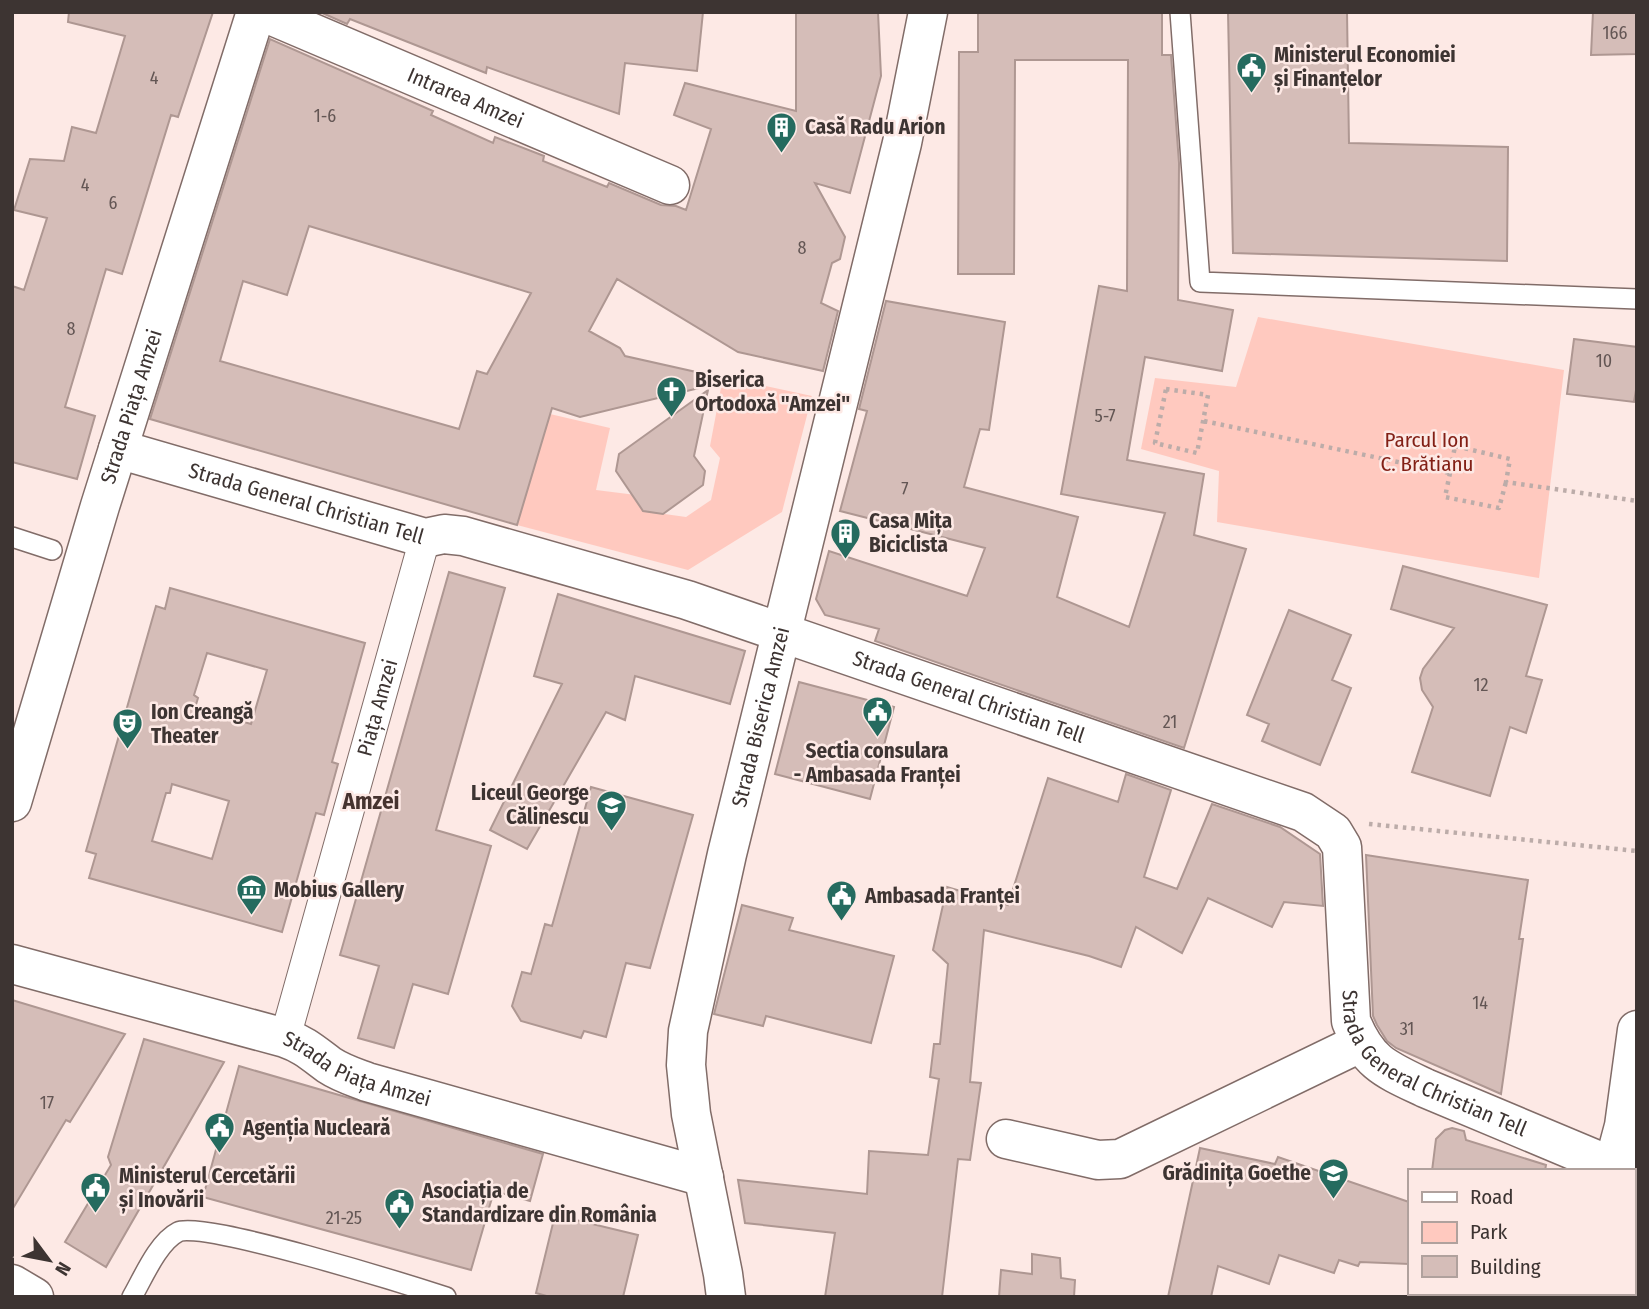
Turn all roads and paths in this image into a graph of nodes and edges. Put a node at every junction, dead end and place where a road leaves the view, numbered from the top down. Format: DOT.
graph roads {
  1 [pos="256,12"];
  2 [pos="263,12"];
  3 [pos="912,12"];
  4 [pos="928,12"];
  5 [pos="1180,12"];
  6 [pos="902,143"];
  7 [pos="670,185"];
  8 [pos="1637,299"];
  9 [pos="1204,421"];
  10 [pos="118,449"];
  11 [pos="1450,473"];
  12 [pos="1506,482"];
  13 [pos="1637,502"];
  14 [pos="12,537"];
  15 [pos="425,538"];
  16 [pos="52,550"];
  17 [pos="782,632"];
  18 [pos="12,802"];
  19 [pos="1342,848"];
  20 [pos="1637,851"];
  21 [pos="12,964"];
  22 [pos="1637,1030"];
  23 [pos="285,1038"];
  24 [pos="1360,1043"];
  25 [pos="1006,1139"];
  26 [pos="1617,1169"];
  27 [pos="1624,1169"];
  28 [pos="704,1177"];
  29 [pos="12,1284"];
  30 [pos="34,1297"];
  31 [pos="132,1297"];
  32 [pos="446,1297"];
  33 [pos="726,1297"];
  1 -- 10 [label="street, Strada Piața Amzei"];
  2 -- 7 [label="street, Intrarea Amzei"];
  3 -- 6 [label="street, Strada Biserica Amzei"];
  4 -- 6 [label="street, Strada Biserica Amzei"];
  5 -- 8 [label="lane"];
  6 -- 17 [label="street, Strada Biserica Amzei"];
  9 -- 9 [label="path"];
  9 -- 11 [label="path"];
  10 -- 15 [label="street, Strada General Christian Tell"];
  10 -- 18 [label="street, Strada Piața Amzei"];
  11 -- 12 [label="path"];
  11 -- 12 [label="path"];
  12 -- 13 [label="path"];
  14 -- 16 [label="lane"];
  15 -- 17 [label="street, Strada General Christian Tell"];
  15 -- 23 [label="street, Piața Amzei"];
  17 -- 19 [label="street, Strada General Christian Tell"];
  17 -- 28 [label="street, Strada Biserica Amzei"];
  19 -- 20 [label="path"];
  19 -- 24 [label="street, Strada General Christian Tell"];
  21 -- 23 [label="street, Strada Piața Amzei"];
  22 -- 27 [label="street"];
  23 -- 28 [label="street, Strada Piața Amzei"];
  24 -- 25 [label="street"];
  24 -- 26 [label="street, Strada General Christian Tell"];
  28 -- 33 [label="street, Strada Biserica Amzei"];
  29 -- 30 [label="street"];
  31 -- 32 [label="lane"];
}
